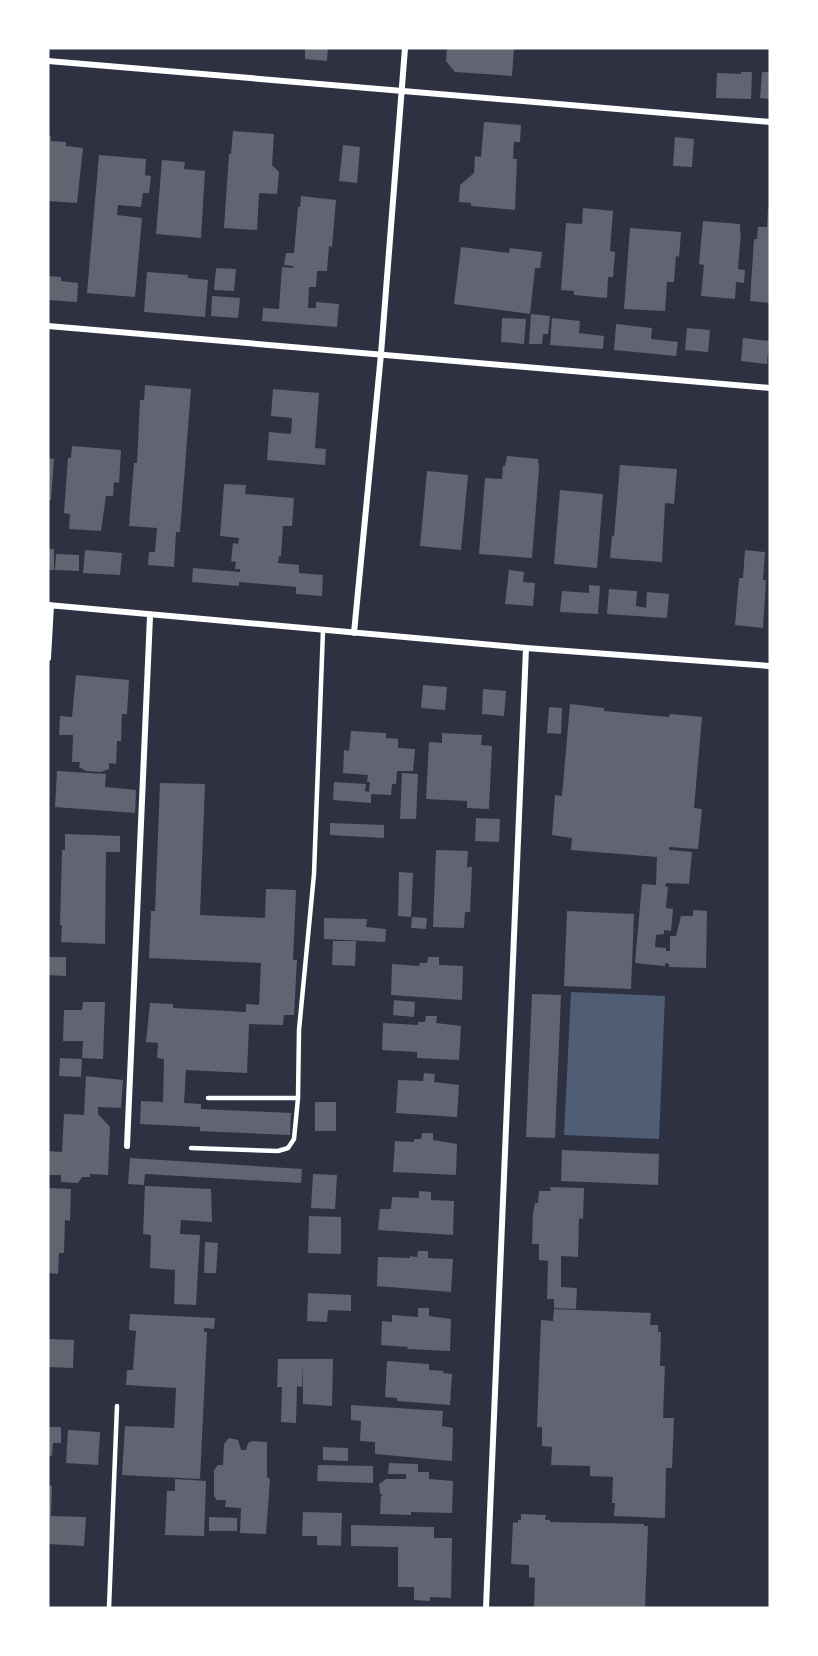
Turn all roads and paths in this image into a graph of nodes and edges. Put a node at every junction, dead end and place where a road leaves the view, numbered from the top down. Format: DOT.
graph roads {
  1 [pos="405,48"];
  2 [pos="48,61"];
  3 [pos="402,90"];
  4 [pos="770,122"];
  5 [pos="48,326"];
  6 [pos="381,354"];
  7 [pos="770,388"];
  8 [pos="50,605"];
  9 [pos="150,616"];
  10 [pos="323,630"];
  11 [pos="354,633"];
  12 [pos="526,648"];
  13 [pos="48,658"];
  14 [pos="770,666"];
  15 [pos="208,1098"];
  16 [pos="298,1098"];
  17 [pos="127,1146"];
  18 [pos="191,1148"];
  19 [pos="117,1406"];
  20 [pos="109,1608"];
  21 [pos="486,1608"];
  1 -- 3 [label="street"];
  2 -- 3 [label="street"];
  3 -- 4 [label="street"];
  3 -- 6 [label="street"];
  5 -- 6 [label="street"];
  6 -- 7 [label="street"];
  6 -- 11 [label="street"];
  8 -- 9 [label="street"];
  8 -- 13 [label="street"];
  9 -- 10 [label="street"];
  9 -- 17 [label="street"];
  10 -- 11 [label="street"];
  10 -- 16 [label="lane"];
  11 -- 12 [label="street"];
  12 -- 14 [label="street"];
  12 -- 21 [label="street"];
  15 -- 16 [label="lane"];
  16 -- 18 [label="lane"];
  19 -- 20 [label="lane"];
}
